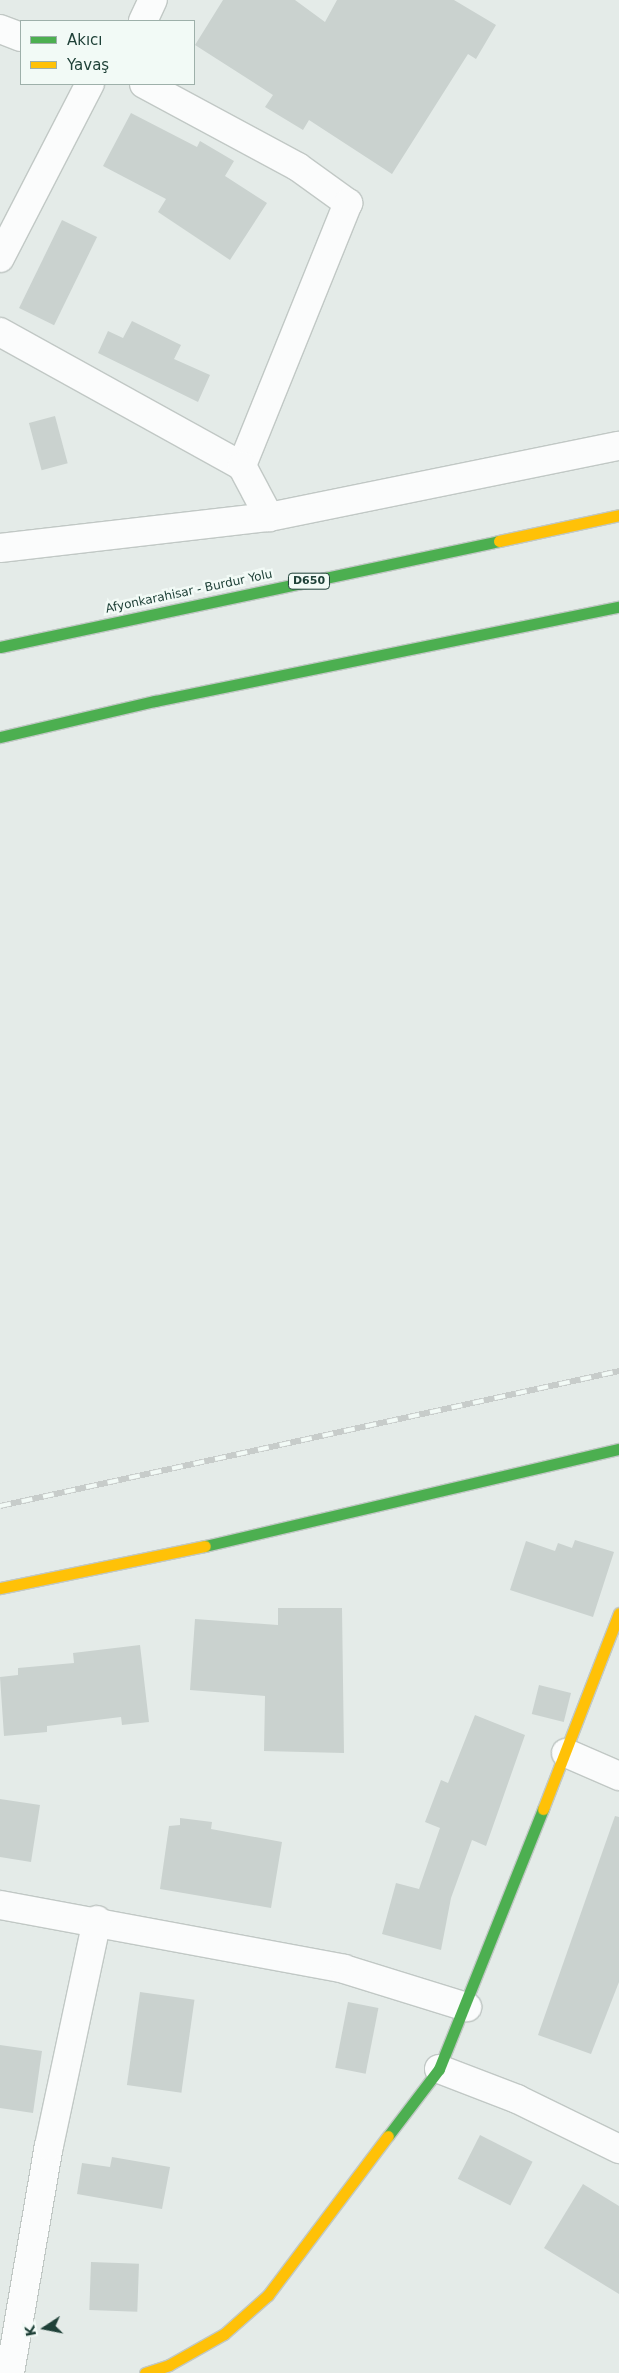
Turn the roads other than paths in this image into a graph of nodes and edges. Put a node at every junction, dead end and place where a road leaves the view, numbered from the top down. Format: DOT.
graph roads {
  1 [pos="153,0"];
  2 [pos="143,20"];
  3 [pos="0,29"];
  4 [pos="20,37"];
  5 [pos="89,85"];
  6 [pos="146,85"];
  7 [pos="0,258"];
  8 [pos="0,332"];
  9 [pos="619,446"];
  10 [pos="242,466"];
  11 [pos="619,515"];
  12 [pos="268,517"];
  13 [pos="0,548"];
  14 [pos="619,607"];
  15 [pos="0,647"];
  16 [pos="0,737"];
  17 [pos="619,1449"];
  18 [pos="0,1588"];
  19 [pos="619,1613"];
  20 [pos="566,1753"];
  21 [pos="619,1776"];
  22 [pos="0,1904"];
  23 [pos="97,1920"];
  24 [pos="467,2007"];
  25 [pos="438,2069"];
  26 [pos="619,2150"];
  27 [pos="10,2373"];
  28 [pos="145,2373"];
  1 -- 2 [label="street"];
  3 -- 4 [label="street"];
  5 -- 7 [label="street"];
  6 -- 10 [label="street"];
  8 -- 10 [label="street"];
  9 -- 12 [label="street"];
  10 -- 12 [label="street"];
  11 -- 15 [label="main road, Afyonkarahisar - Burdur Yolu / D650"];
  12 -- 13 [label="street"];
  14 -- 16 [label="main road"];
  17 -- 18 [label="main road"];
  19 -- 20 [label="main road"];
  20 -- 21 [label="street"];
  20 -- 24 [label="main road"];
  22 -- 23 [label="street"];
  23 -- 24 [label="street"];
  23 -- 27 [label="street"];
  24 -- 25 [label="main road"];
  25 -- 26 [label="street"];
  25 -- 28 [label="main road"];
}
